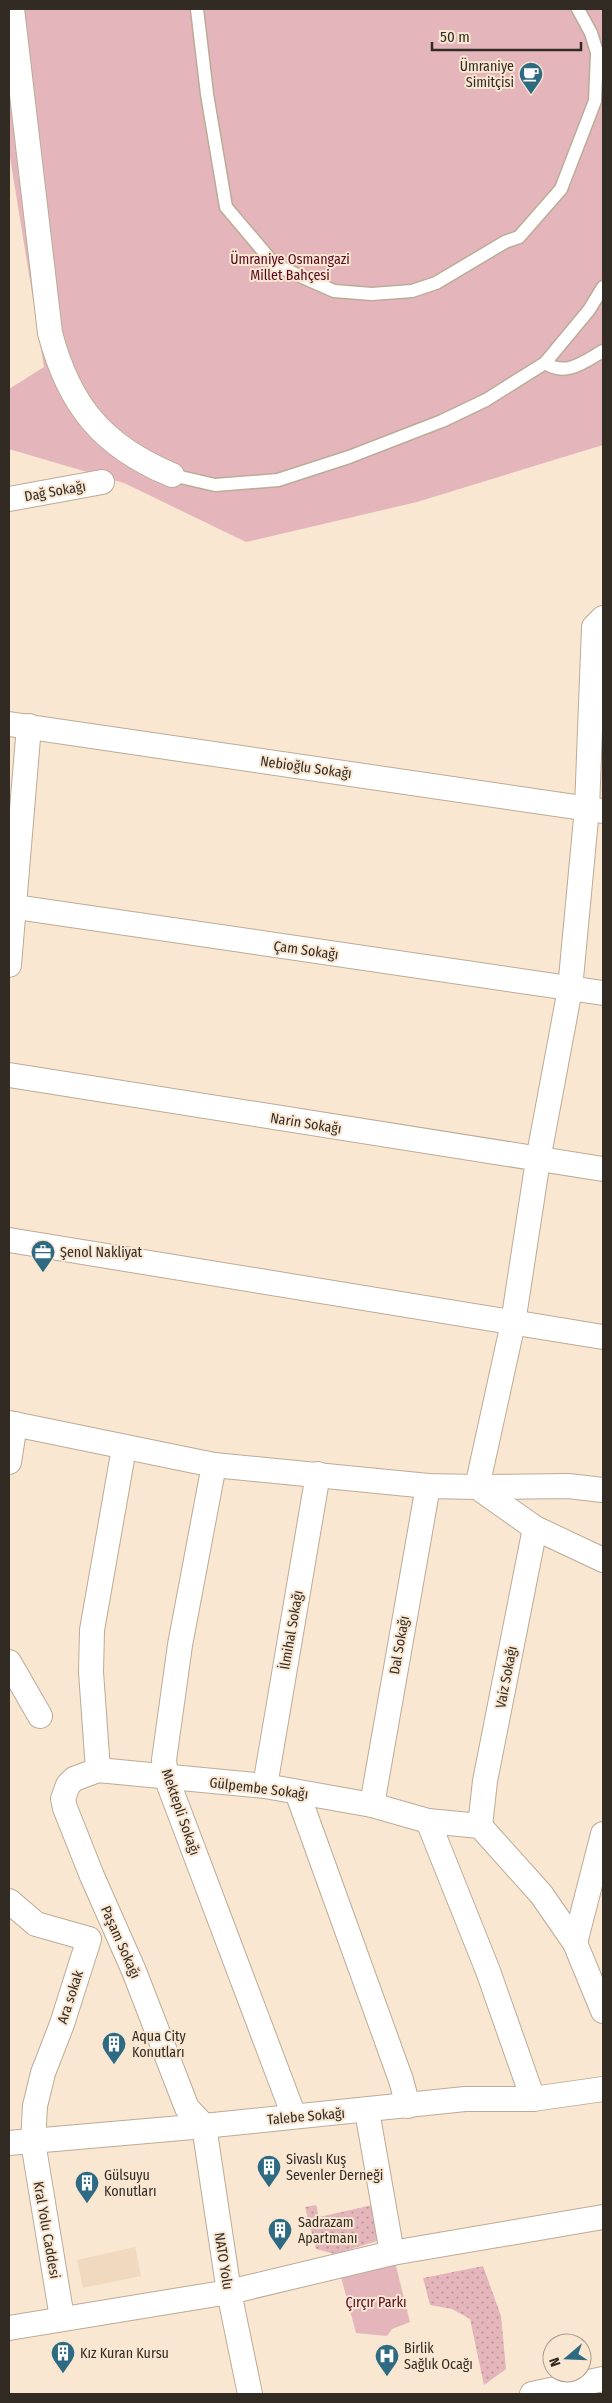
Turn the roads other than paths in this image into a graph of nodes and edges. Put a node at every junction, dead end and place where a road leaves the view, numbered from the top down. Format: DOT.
graph roads {
  1 [pos="12,9"];
  2 [pos="197,9"];
  3 [pos="578,9"];
  4 [pos="597,54"];
  5 [pos="603,70"];
  6 [pos="603,287"];
  7 [pos="603,351"];
  8 [pos="545,363"];
  9 [pos="172,475"];
  10 [pos="102,482"];
  11 [pos="9,499"];
  12 [pos="600,625"];
  13 [pos="19,725"];
  14 [pos="595,809"];
  15 [pos="12,906"];
  16 [pos="9,965"];
  17 [pos="570,989"];
  18 [pos="603,993"];
  19 [pos="9,1075"];
  20 [pos="538,1160"];
  21 [pos="603,1169"];
  22 [pos="9,1240"];
  23 [pos="513,1323"];
  24 [pos="603,1337"];
  25 [pos="12,1424"];
  26 [pos="124,1448"];
  27 [pos="9,1462"];
  28 [pos="214,1465"];
  29 [pos="318,1474"];
  30 [pos="428,1486"];
  31 [pos="477,1488"];
  32 [pos="603,1490"];
  33 [pos="535,1528"];
  34 [pos="603,1560"];
  35 [pos="9,1662"];
  36 [pos="40,1716"];
  37 [pos="98,1770"];
  38 [pos="166,1777"];
  39 [pos="265,1786"];
  40 [pos="297,1792"];
  41 [pos="372,1805"];
  42 [pos="428,1821"];
  43 [pos="480,1826"];
  44 [pos="603,1834"];
  45 [pos="9,1901"];
  46 [pos="114,1927"];
  47 [pos="89,1938"];
  48 [pos="575,1943"];
  49 [pos="603,2011"];
  50 [pos="603,2089"];
  51 [pos="532,2099"];
  52 [pos="408,2106"];
  53 [pos="367,2111"];
  54 [pos="294,2116"];
  55 [pos="204,2126"];
  56 [pos="33,2142"];
  57 [pos="9,2143"];
  58 [pos="603,2217"];
  59 [pos="392,2253"];
  60 [pos="229,2292"];
  61 [pos="62,2318"];
  62 [pos="9,2328"];
  63 [pos="603,2379"];
  64 [pos="250,2394"];
  65 [pos="532,2394"];
  1 -- 9 [label="street"];
  2 -- 4 [label="lane"];
  3 -- 4 [label="lane"];
  4 -- 5 [label="lane"];
  6 -- 8 [label="lane"];
  7 -- 8 [label="lane"];
  8 -- 9 [label="lane"];
  10 -- 11 [label="street, Dağ Sokağı"];
  12 -- 14 [label="street"];
  13 -- 14 [label="street, Nebioğlu Sokağı"];
  13 -- 15 [label="street"];
  14 -- 17 [label="street"];
  15 -- 16 [label="street"];
  15 -- 17 [label="street, Çam Sokağı"];
  17 -- 18 [label="street, Çam Sokağı"];
  17 -- 20 [label="street"];
  19 -- 20 [label="street, Narin Sokağı"];
  20 -- 21 [label="street, Narin Sokağı"];
  20 -- 23 [label="street"];
  22 -- 23 [label="street"];
  23 -- 24 [label="street"];
  23 -- 31 [label="street"];
  25 -- 26 [label="street"];
  25 -- 27 [label="street"];
  26 -- 28 [label="street"];
  26 -- 37 [label="street"];
  28 -- 29 [label="street"];
  28 -- 38 [label="street, Mektepli Sokağı"];
  29 -- 30 [label="street"];
  29 -- 39 [label="street, İlmihal Sokağı"];
  30 -- 31 [label="street"];
  30 -- 41 [label="street, Dal Sokağı"];
  31 -- 32 [label="street"];
  31 -- 33 [label="street"];
  33 -- 34 [label="street"];
  33 -- 43 [label="street, Vaiz Sokağı"];
  35 -- 36 [label="street"];
  37 -- 38 [label="street, Gülpembe Sokağı"];
  37 -- 46 [label="street, Paşam Sokağı"];
  38 -- 39 [label="street, Gülpembe Sokağı"];
  38 -- 54 [label="street, Mektepli Sokağı"];
  39 -- 40 [label="street, Gülpembe Sokağı"];
  40 -- 41 [label="street, Gülpembe Sokağı"];
  40 -- 52 [label="street"];
  41 -- 42 [label="street, Gülpembe Sokağı"];
  42 -- 43 [label="street, Gülpembe Sokağı"];
  42 -- 51 [label="street"];
  43 -- 48 [label="street"];
  44 -- 48 [label="street"];
  45 -- 47 [label="street"];
  46 -- 47 [label="street"];
  46 -- 55 [label="street, Paşam Sokağı"];
  47 -- 56 [label="street, Ara sokak"];
  48 -- 49 [label="street"];
  50 -- 51 [label="street, Talebe Sokağı"];
  51 -- 52 [label="street, Talebe Sokağı"];
  52 -- 53 [label="street, Talebe Sokağı"];
  53 -- 54 [label="street, Talebe Sokağı"];
  53 -- 59 [label="street"];
  54 -- 55 [label="street, Talebe Sokağı"];
  55 -- 56 [label="street, Talebe Sokağı"];
  55 -- 60 [label="street, NATO Yolu"];
  56 -- 57 [label="street, Talebe Sokağı"];
  56 -- 61 [label="street, Kral Yolu Caddesi"];
  58 -- 59 [label="street"];
  59 -- 60 [label="street"];
  60 -- 61 [label="street"];
  60 -- 64 [label="street, NATO Yolu"];
  61 -- 62 [label="street"];
  63 -- 65 [label="street"];
}
